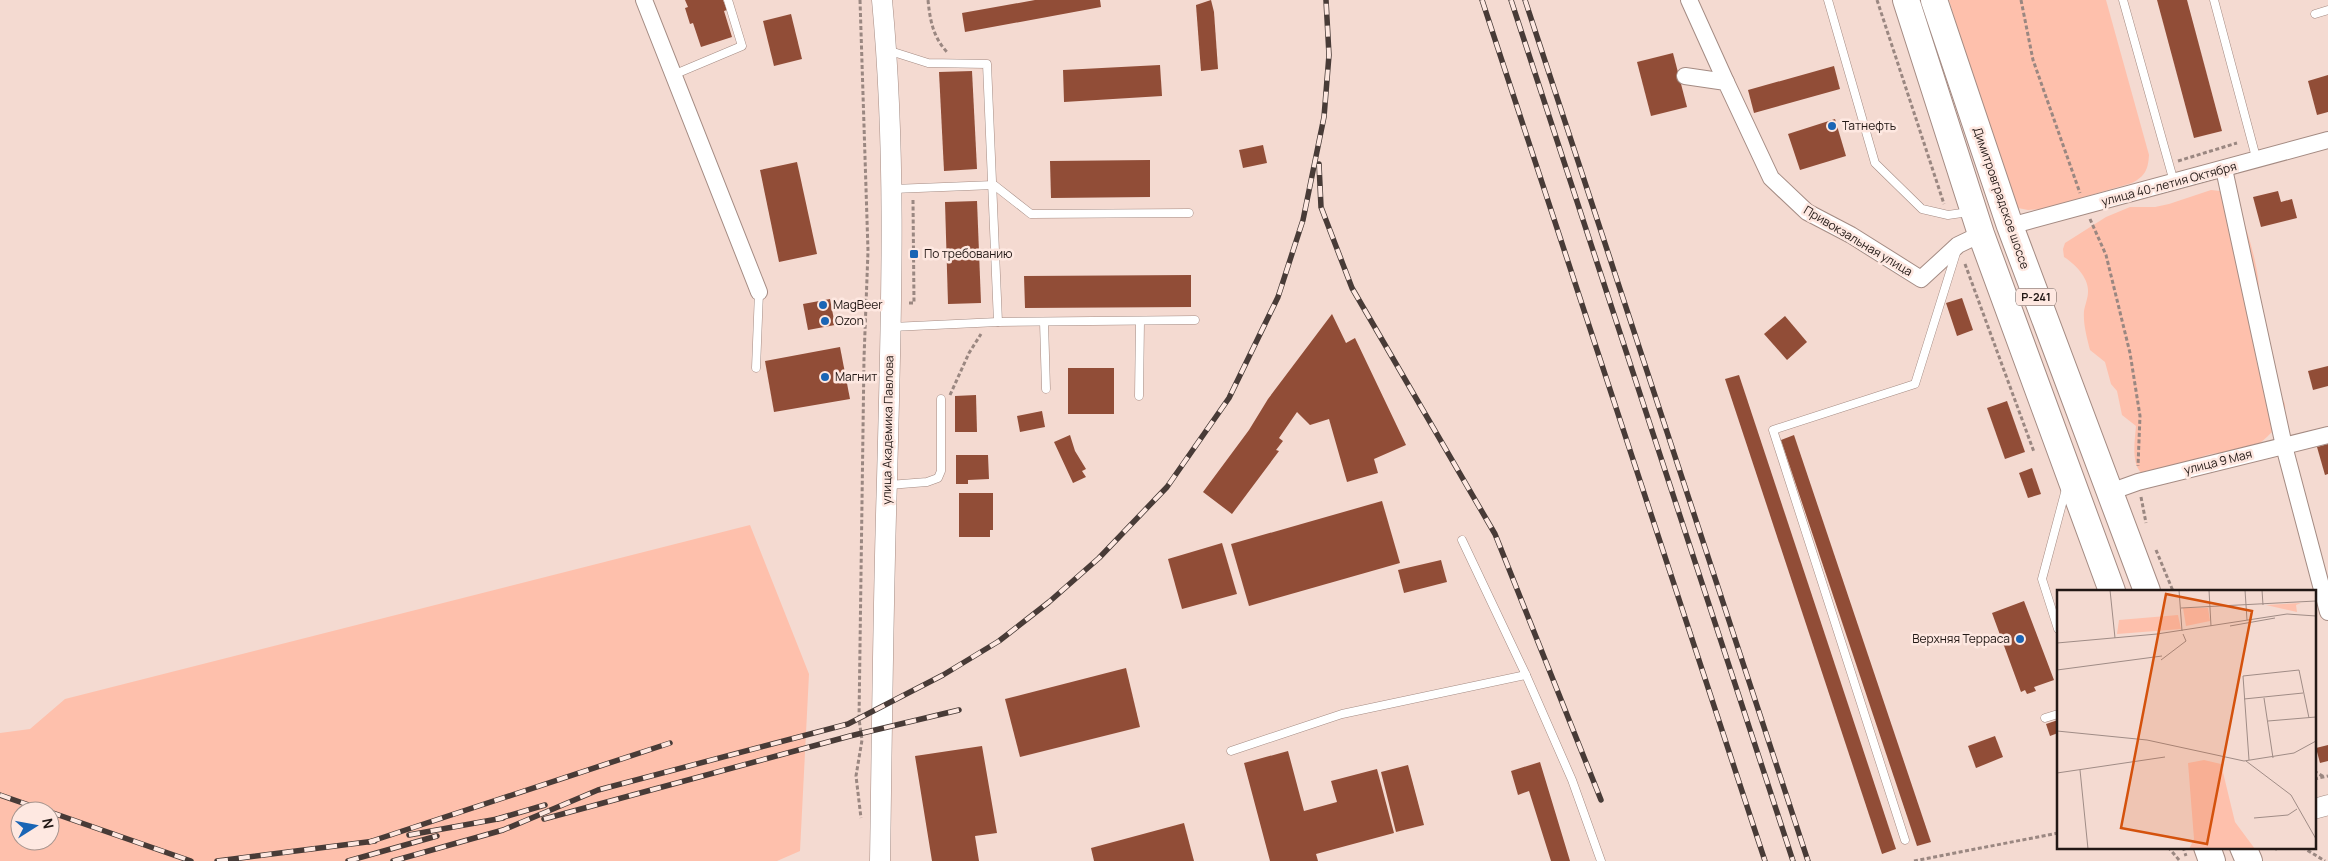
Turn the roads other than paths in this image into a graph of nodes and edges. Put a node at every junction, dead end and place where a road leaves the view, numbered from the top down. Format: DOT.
graph roads {
  1 [pos="644,0"];
  2 [pos="728,0"];
  3 [pos="882,0"];
  4 [pos="1689,0"];
  5 [pos="1828,0"];
  6 [pos="1906,0"];
  7 [pos="1934,0"];
  8 [pos="2123,0"];
  9 [pos="2214,0"];
  10 [pos="2328,10"];
  11 [pos="2315,14"];
  12 [pos="887,50"];
  13 [pos="674,75"];
  14 [pos="1685,76"];
  15 [pos="1726,82"];
  16 [pos="2328,140"];
  17 [pos="2257,161"];
  18 [pos="2224,169"];
  19 [pos="2174,182"];
  20 [pos="994,185"];
  21 [pos="891,189"];
  22 [pos="1188,213"];
  23 [pos="1978,222"];
  24 [pos="2010,226"];
  25 [pos="1958,246"];
  26 [pos="759,292"];
  27 [pos="1195,320"];
  28 [pos="1140,321"];
  29 [pos="998,322"];
  30 [pos="1044,322"];
  31 [pos="891,327"];
  32 [pos="756,368"];
  33 [pos="1046,389"];
  34 [pos="1139,396"];
  35 [pos="941,399"];
  36 [pos="2328,434"];
  37 [pos="2284,446"];
  38 [pos="2070,473"];
  39 [pos="887,485"];
  40 [pos="2110,492"];
  41 [pos="1462,540"];
  42 [pos="2112,590"];
  43 [pos="2147,590"];
  44 [pos="2328,612"];
  45 [pos="2057,626"];
  46 [pos="1526,675"];
  47 [pos="2057,714"];
  48 [pos="2045,718"];
  49 [pos="1231,750"];
  50 [pos="1905,840"];
  51 [pos="2207,848"];
  52 [pos="2243,848"];
  53 [pos="880,861"];
  54 [pos="1601,861"];
  55 [pos="2212,861"];
  56 [pos="2249,861"];
  1 -- 13 [label="street"];
  2 -- 13 [label="lane"];
  3 -- 12 [label="street, улица Академика Павлова"];
  4 -- 15 [label="street, Привокзальная улица"];
  5 -- 23 [label="lane"];
  6 -- 23 [label="highway, Р-241"];
  7 -- 24 [label="highway, Димитровградское шоссе / Р-241"];
  8 -- 19 [label="lane"];
  9 -- 17 [label="lane"];
  10 -- 11 [label="lane"];
  12 -- 20 [label="lane"];
  12 -- 21 [label="street, улица Академика Павлова"];
  13 -- 26 [label="street"];
  14 -- 15 [label="street"];
  15 -- 25 [label="street, Привокзальная улица"];
  16 -- 17 [label="street, улица 40-летия Октября"];
  17 -- 18 [label="street, улица 40-летия Октября"];
  18 -- 19 [label="street, улица 40-летия Октября"];
  18 -- 37 [label="street"];
  19 -- 24 [label="street, улица 40-летия Октября"];
  20 -- 21 [label="lane"];
  20 -- 22 [label="lane"];
  20 -- 29 [label="lane"];
  21 -- 31 [label="street, улица Академика Павлова"];
  23 -- 25 [label="street"];
  23 -- 38 [label="highway, Р-241"];
  24 -- 40 [label="highway, Димитровградское шоссе / Р-241"];
  25 -- 50 [label="lane"];
  26 -- 32 [label="lane"];
  27 -- 28 [label="lane"];
  28 -- 30 [label="lane"];
  28 -- 34 [label="lane"];
  29 -- 30 [label="lane"];
  29 -- 31 [label="lane"];
  30 -- 33 [label="lane"];
  31 -- 39 [label="street, улица Академика Павлова"];
  35 -- 39 [label="lane"];
  36 -- 37 [label="street, улица 9 Мая"];
  37 -- 40 [label="street, улица 9 Мая"];
  37 -- 44 [label="street"];
  38 -- 42 [label="highway, Р-241"];
  38 -- 45 [label="lane"];
  39 -- 53 [label="street, улица Академика Павлова"];
  40 -- 43 [label="highway, Димитровградское шоссе / Р-241"];
  41 -- 46 [label="lane"];
  46 -- 49 [label="lane"];
  46 -- 54 [label="lane"];
  47 -- 48 [label="lane"];
  51 -- 55 [label="highway"];
  52 -- 56 [label="highway"];
}
